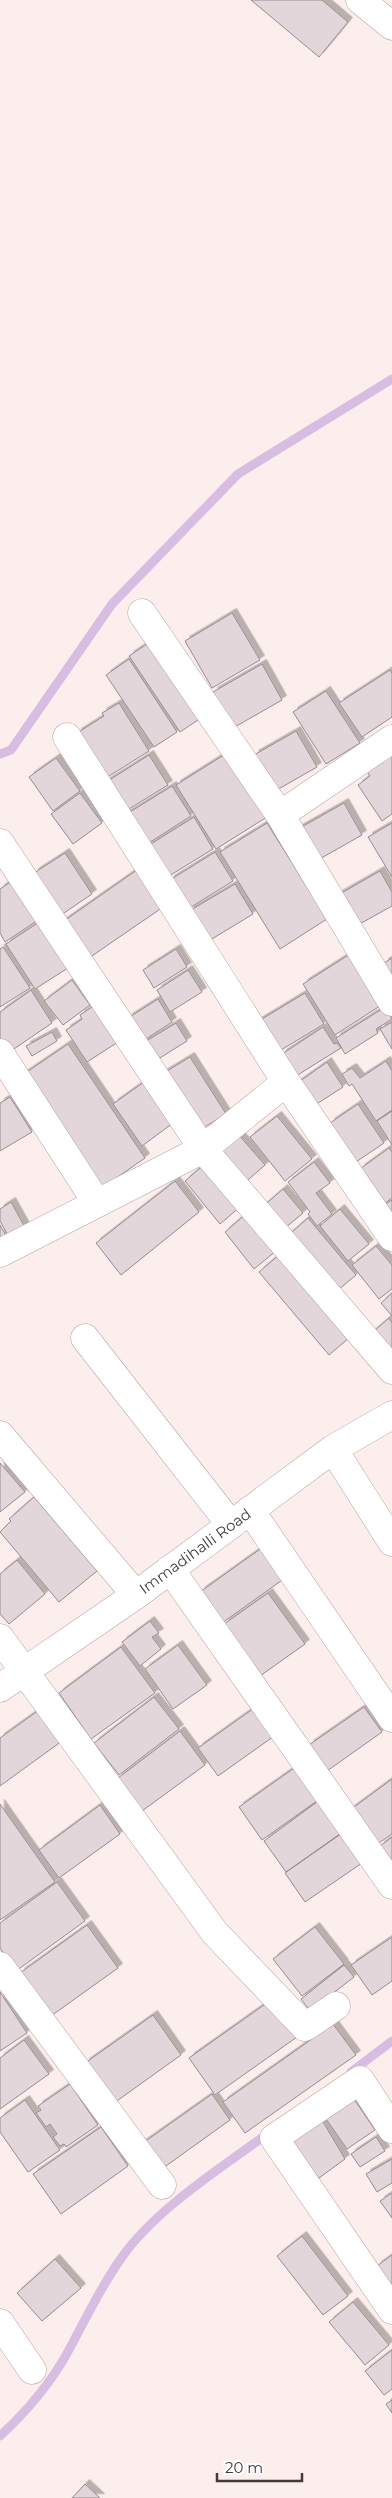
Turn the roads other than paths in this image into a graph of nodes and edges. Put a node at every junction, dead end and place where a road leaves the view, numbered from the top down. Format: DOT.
graph roads {
  1 [pos="360,0"];
  2 [pos="390,21"];
  3 [pos="142,613"];
  4 [pos="67,737"];
  5 [pos="392,738"];
  6 [pos="280,815"];
  7 [pos="0,842"];
  8 [pos="392,1002"];
  9 [pos="0,1053"];
  10 [pos="286,1082"];
  11 [pos="203,1149"];
  12 [pos="97,1203"];
  13 [pos="392,1237"];
  14 [pos="0,1253"];
  15 [pos="85,1338"];
  16 [pos="392,1370"];
  17 [pos="392,1416"];
  18 [pos="0,1435"];
  19 [pos="332,1448"];
  20 [pos="240,1518"];
  21 [pos="392,1542"];
  22 [pos="170,1569"];
  23 [pos="136,1595"];
  24 [pos="0,1638"];
  25 [pos="25,1670"];
  26 [pos="0,1688"];
  27 [pos="392,1718"];
  28 [pos="392,1885"];
  29 [pos="0,1966"];
  30 [pos="336,2006"];
  31 [pos="392,2129"];
  32 [pos="162,2185"];
  33 [pos="392,2310"];
  34 [pos="0,2323"];
  35 [pos="32,2370"];
  1 -- 2 [label="street"];
  3 -- 6 [label="street"];
  4 -- 10 [label="street"];
  5 -- 6 [label="street"];
  6 -- 8 [label="street"];
  7 -- 11 [label="street"];
  9 -- 12 [label="street"];
  10 -- 11 [label="street"];
  10 -- 13 [label="street"];
  11 -- 12 [label="street"];
  11 -- 16 [label="street"];
  12 -- 14 [label="street"];
  15 -- 20 [label="street"];
  17 -- 19 [label="street, Immadihalli Road"];
  18 -- 23 [label="street"];
  19 -- 20 [label="street, Immadihalli Road"];
  19 -- 21 [label="street"];
  20 -- 22 [label="street, Immadihalli Road"];
  20 -- 27 [label="street"];
  22 -- 23 [label="street, Immadihalli Road"];
  22 -- 28 [label="street"];
  23 -- 25 [label="street, Immadihalli Road"];
  24 -- 25 [label="street"];
  25 -- 26 [label="street, Immadihalli Road"];
  25 -- 30 [label="street"];
  29 -- 32 [label="street"];
  31 -- 33 [label="street"];
  34 -- 35 [label="street"];
}
